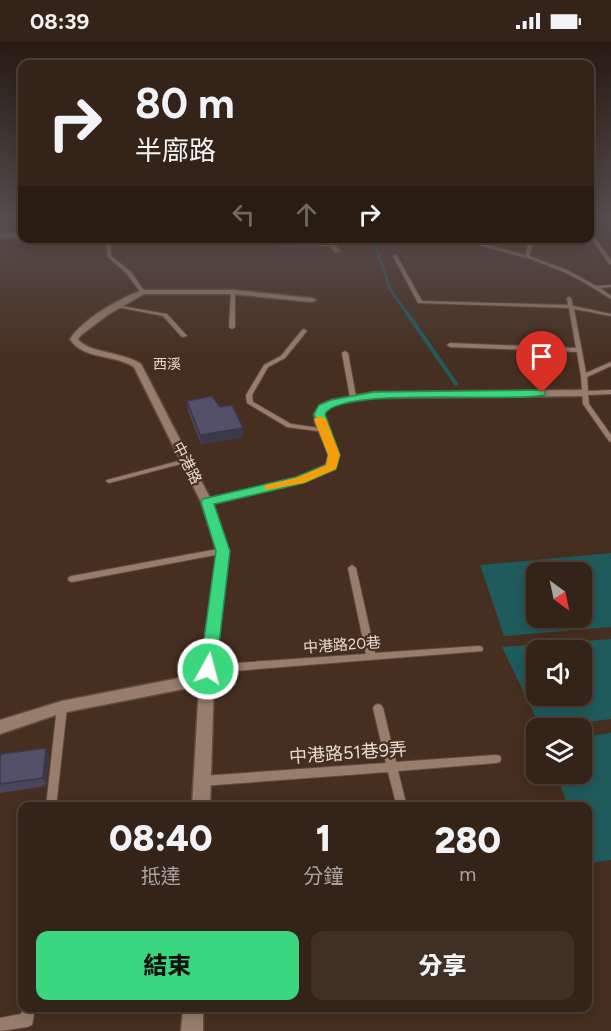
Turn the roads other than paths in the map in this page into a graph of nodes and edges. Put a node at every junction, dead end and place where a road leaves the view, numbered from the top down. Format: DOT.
graph roads {
  1 [pos="122,267"];
  2 [pos="401,267"];
  3 [pos="552,267"];
  4 [pos="611,286"];
  5 [pos="597,287"];
  6 [pos="143,292"];
  7 [pos="233,292"];
  8 [pos="569,298"];
  9 [pos="611,298"];
  10 [pos="312,300"];
  11 [pos="117,306"];
  12 [pos="571,307"];
  13 [pos="611,315"];
  14 [pos="232,327"];
  15 [pos="304,331"];
  16 [pos="184,336"];
  17 [pos="450,345"];
  18 [pos="579,350"];
  19 [pos="345,353"];
  20 [pos="611,364"];
  21 [pos="584,376"];
  22 [pos="611,392"];
  23 [pos="585,393"];
  24 [pos="352,397"];
  25 [pos="324,430"];
  26 [pos="611,440"];
  27 [pos="186,461"];
  28 [pos="109,481"];
  29 [pos="207,502"];
  30 [pos="223,551"];
  31 [pos="352,568"];
  32 [pos="72,579"];
  33 [pos="479,649"];
  34 [pos="371,657"];
  35 [pos="207,674"];
  36 [pos="62,707"];
  37 [pos="378,708"];
  38 [pos="0,727"];
  39 [pos="496,759"];
  40 [pos="392,767"];
  41 [pos="202,781"];
  42 [pos="52,802"];
  43 [pos="201,802"];
  44 [pos="401,802"];
  45 [pos="28,1012"];
  46 [pos="193,1012"];
  47 [pos="0,1025"];
  48 [pos="192,1031"];
  1 -- 6 [label="lane"];
  2 -- 12 [label="lane"];
  3 -- 5 [label="lane"];
  4 -- 5 [label="lane"];
  5 -- 9 [label="lane"];
  6 -- 7 [label="street, 中港路"];
  6 -- 11 [label="street, 中港路"];
  7 -- 10 [label="street, 中港路"];
  7 -- 14 [label="lane"];
  8 -- 12 [label="lane"];
  11 -- 16 [label="lane"];
  11 -- 27 [label="street, 中港路"];
  12 -- 13 [label="lane"];
  12 -- 18 [label="lane"];
  15 -- 25 [label="lane"];
  17 -- 18 [label="lane"];
  18 -- 21 [label="lane"];
  19 -- 24 [label="lane"];
  20 -- 21 [label="lane"];
  21 -- 23 [label="lane"];
  22 -- 23 [label="lane"];
  23 -- 24 [label="street"];
  23 -- 26 [label="lane"];
  24 -- 25 [label="street"];
  25 -- 29 [label="street"];
  27 -- 28 [label="lane"];
  27 -- 29 [label="street, 中港路"];
  29 -- 30 [label="street, 中港路"];
  30 -- 32 [label="lane"];
  30 -- 35 [label="street, 中港路"];
  31 -- 34 [label="lane"];
  33 -- 34 [label="lane, 中港路20巷"];
  34 -- 35 [label="lane, 中港路20巷"];
  35 -- 36 [label="street"];
  35 -- 41 [label="street, 中港路"];
  36 -- 38 [label="street"];
  36 -- 42 [label="lane"];
  37 -- 40 [label="lane"];
  39 -- 40 [label="lane, 中港路51巷9弄"];
  40 -- 41 [label="lane, 中港路51巷9弄"];
  40 -- 44 [label="lane"];
  41 -- 43 [label="street, 中港路"];
  45 -- 47 [label="lane"];
  46 -- 48 [label="street"];
}
